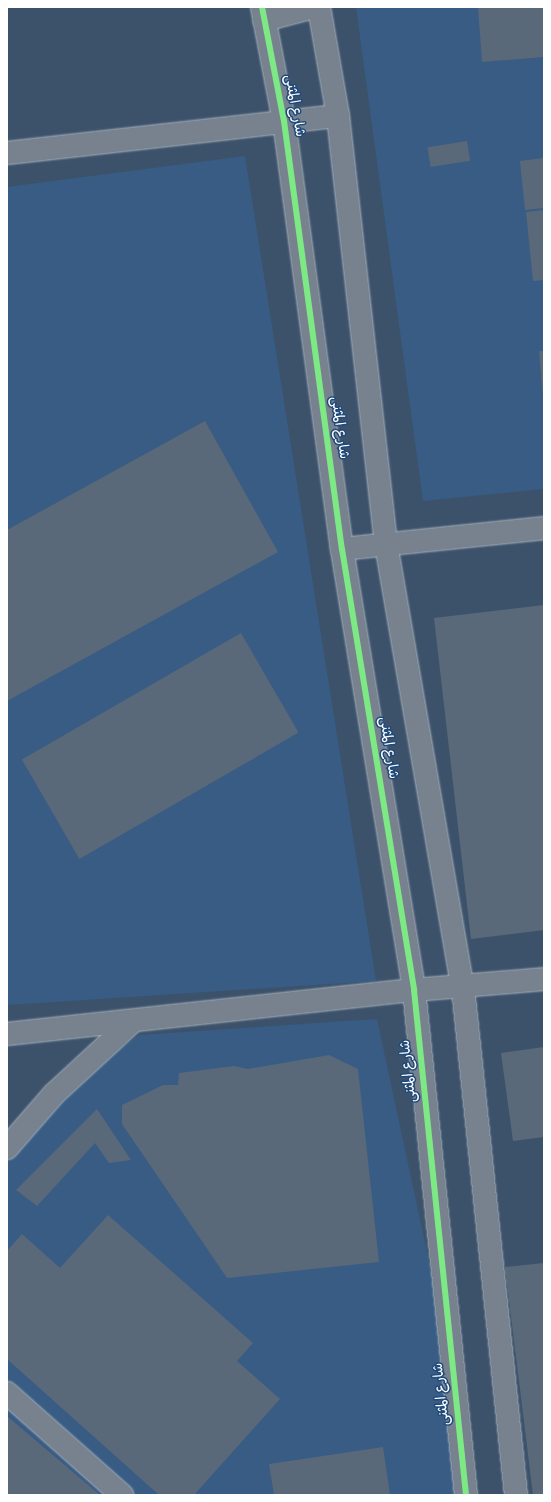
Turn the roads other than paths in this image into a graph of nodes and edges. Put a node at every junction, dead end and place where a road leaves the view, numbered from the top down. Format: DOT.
graph roads {
  1 [pos="314,7"];
  2 [pos="319,7"];
  3 [pos="263,13"];
  4 [pos="338,116"];
  5 [pos="284,121"];
  6 [pos="7,153"];
  7 [pos="544,528"];
  8 [pos="386,544"];
  9 [pos="342,549"];
  10 [pos="544,979"];
  11 [pos="463,988"];
  12 [pos="414,990"];
  13 [pos="132,1022"];
  14 [pos="7,1034"];
  15 [pos="7,1148"];
  16 [pos="7,1393"];
  17 [pos="122,1495"];
  18 [pos="466,1495"];
  19 [pos="516,1495"];
  1 -- 3 [label="street"];
  2 -- 4 [label="street"];
  3 -- 5 [label="street, شارع المثنى"];
  4 -- 5 [label="street"];
  4 -- 8 [label="street"];
  5 -- 6 [label="street"];
  5 -- 9 [label="street, شارع المثنى"];
  7 -- 8 [label="street"];
  8 -- 9 [label="street"];
  8 -- 11 [label="street"];
  9 -- 12 [label="street, شارع المثنى"];
  10 -- 11 [label="street"];
  11 -- 12 [label="street"];
  11 -- 19 [label="street"];
  12 -- 13 [label="street"];
  12 -- 18 [label="street, شارع المثنى"];
  13 -- 14 [label="street"];
  13 -- 15 [label="street"];
  16 -- 17 [label="street"];
}
